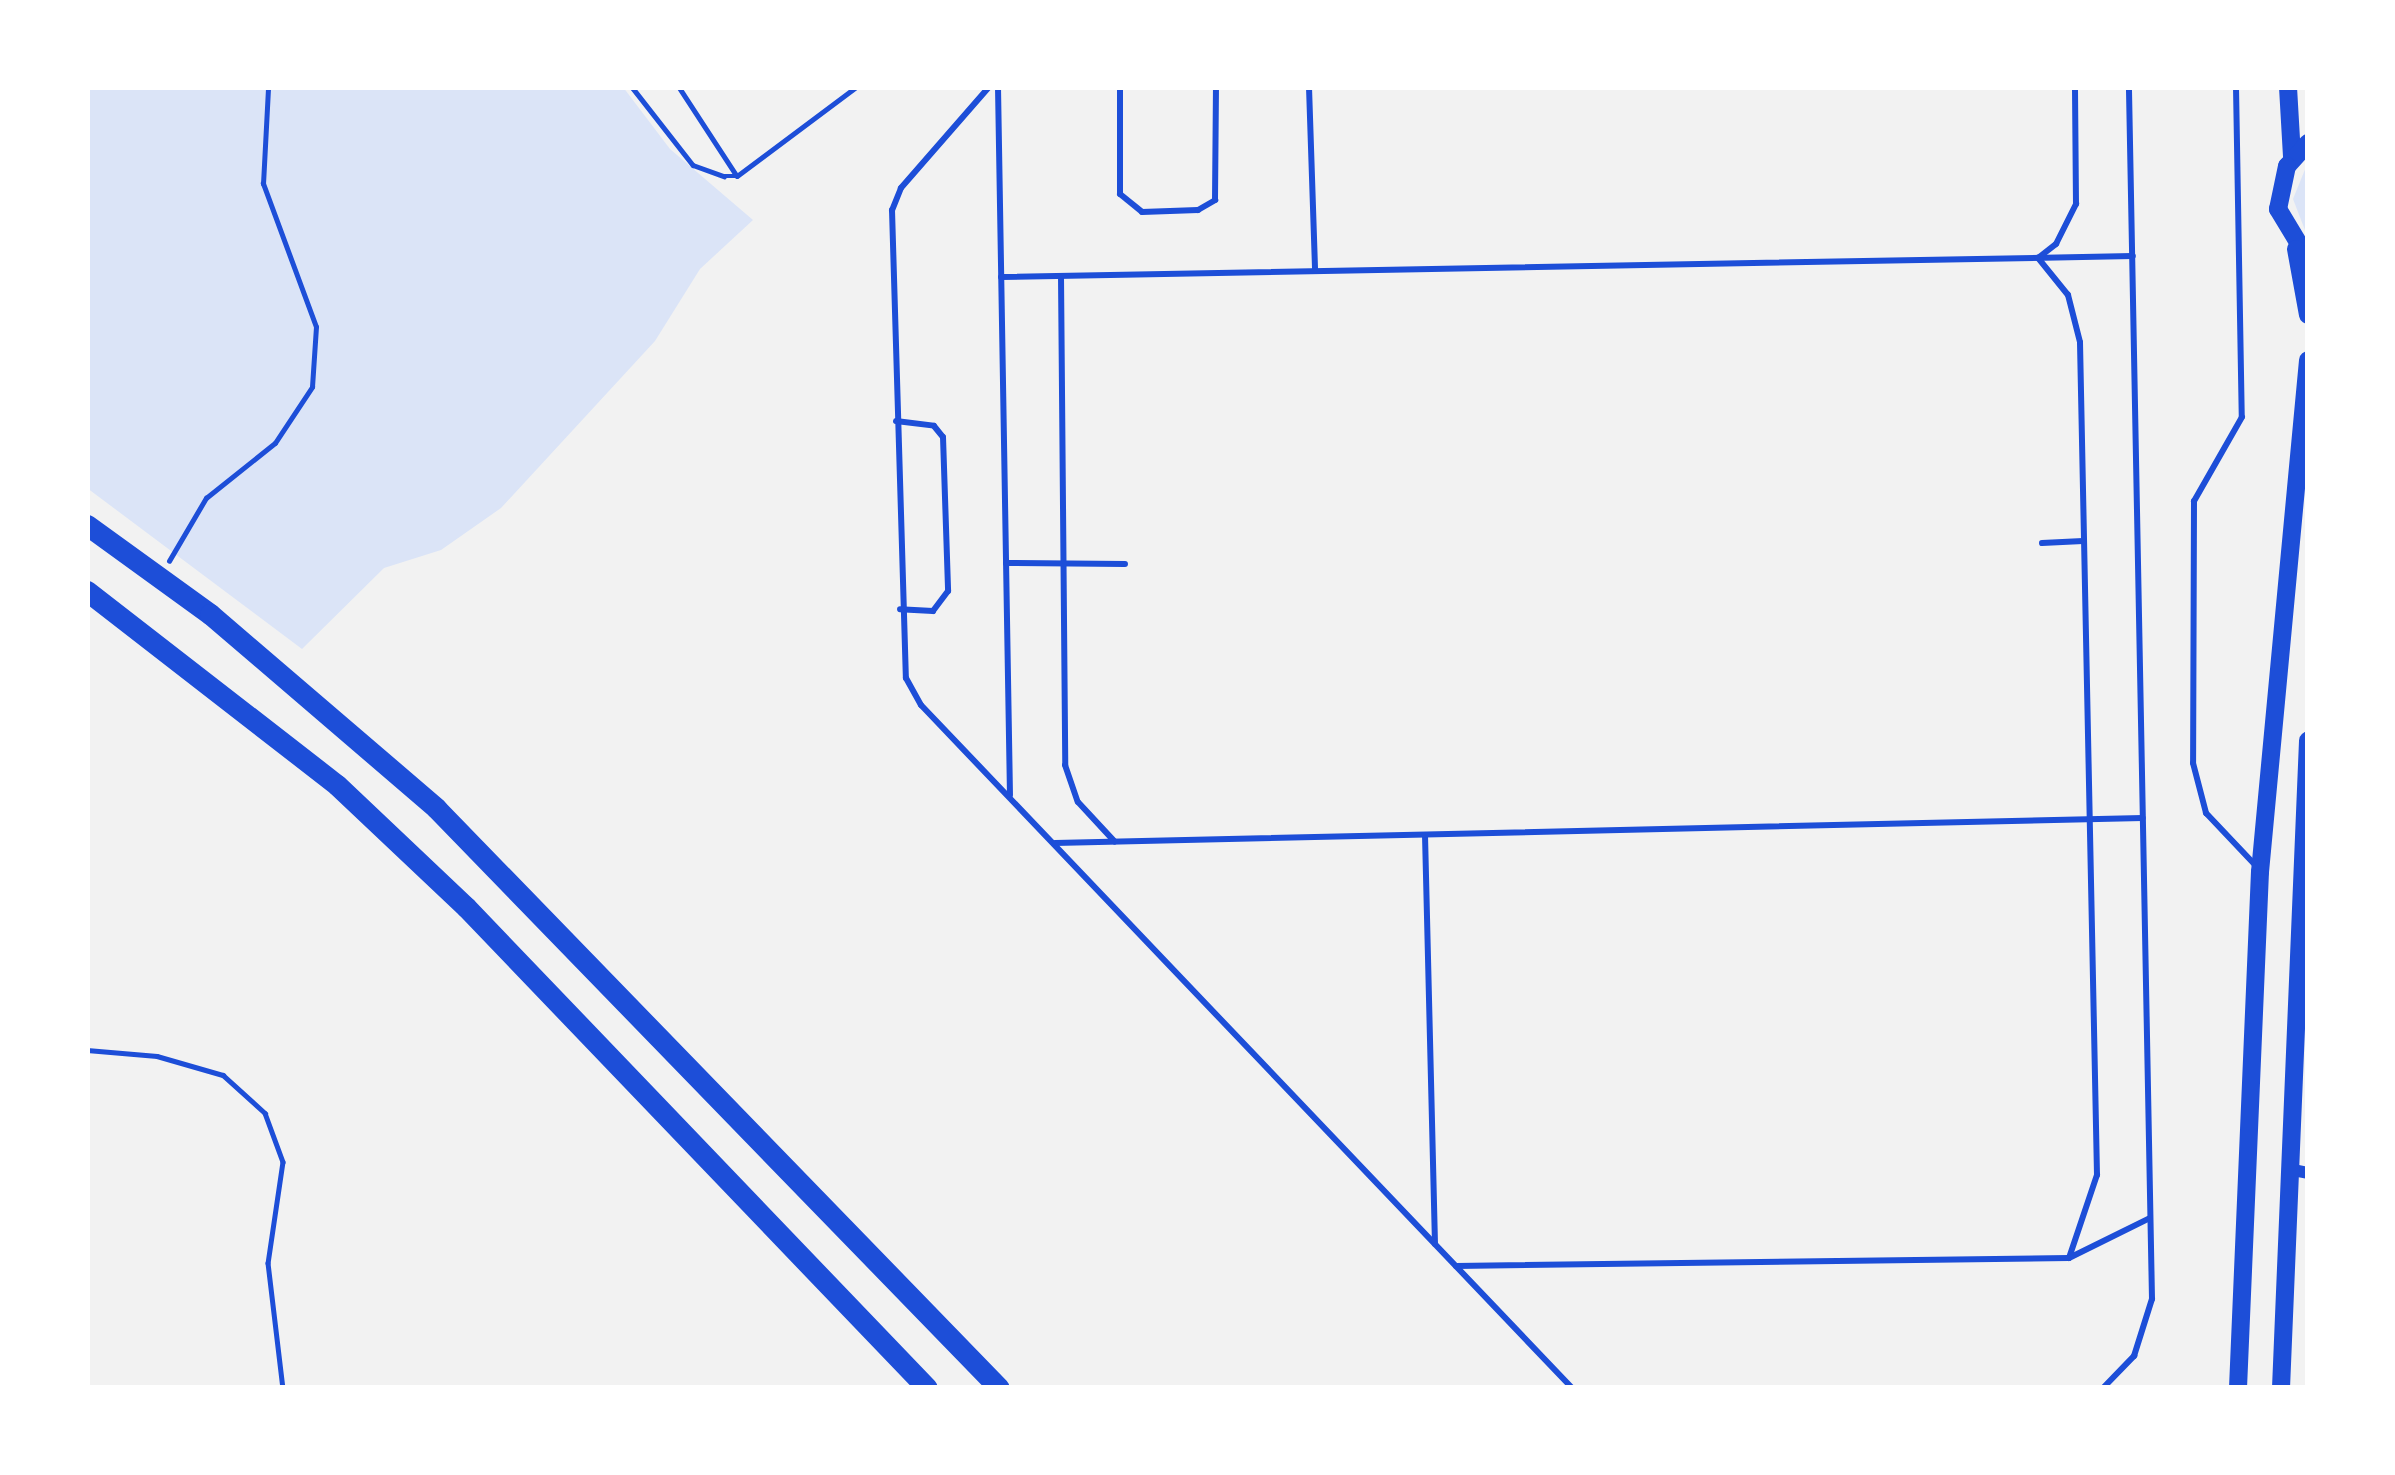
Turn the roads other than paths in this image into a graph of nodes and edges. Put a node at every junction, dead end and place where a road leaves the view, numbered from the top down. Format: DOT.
graph roads {
  1 [pos="993,87"];
  2 [pos="1120,87"];
  3 [pos="1216,87"];
  4 [pos="1309,87"];
  5 [pos="2075,87"];
  6 [pos="2129,87"];
  7 [pos="2236,87"];
  8 [pos="2288,87"];
  9 [pos="2308,143"];
  10 [pos="2292,157"];
  11 [pos="2302,254"];
  12 [pos="2133,256"];
  13 [pos="2038,258"];
  14 [pos="1315,272"];
  15 [pos="1060,276"];
  16 [pos="1001,278"];
  17 [pos="2308,315"];
  18 [pos="2308,360"];
  19 [pos="896,421"];
  20 [pos="87,525"];
  21 [pos="2083,541"];
  22 [pos="2042,543"];
  23 [pos="1006,563"];
  24 [pos="1063,564"];
  25 [pos="1125,564"];
  26 [pos="87,591"];
  27 [pos="900,609"];
  28 [pos="2308,741"];
  29 [pos="1010,798"];
  30 [pos="2143,818"];
  31 [pos="2087,819"];
  32 [pos="1425,835"];
  33 [pos="1115,842"];
  34 [pos="1053,843"];
  35 [pos="2260,872"];
  36 [pos="2298,1171"];
  37 [pos="2150,1218"];
  38 [pos="1436,1244"];
  39 [pos="2069,1258"];
  40 [pos="1456,1266"];
  41 [pos="927,1388"];
  42 [pos="999,1388"];
  43 [pos="1572,1388"];
  44 [pos="2103,1388"];
  45 [pos="2238,1388"];
  46 [pos="2281,1388"];
  1 -- 16 [label="lane"];
  1 -- 19 [label="lane"];
  2 -- 3 [label="lane"];
  4 -- 14 [label="lane"];
  5 -- 13 [label="lane"];
  6 -- 12 [label="lane"];
  7 -- 35 [label="lane"];
  8 -- 10 [label="main road"];
  9 -- 10 [label="main road"];
  10 -- 11 [label="main road"];
  11 -- 17 [label="main road"];
  12 -- 13 [label="lane"];
  12 -- 30 [label="lane"];
  13 -- 14 [label="lane"];
  13 -- 21 [label="lane"];
  14 -- 15 [label="lane"];
  15 -- 16 [label="lane"];
  15 -- 24 [label="lane"];
  16 -- 23 [label="lane"];
  18 -- 35 [label="main road"];
  19 -- 27 [label="lane"];
  19 -- 27 [label="lane"];
  20 -- 42 [label="highway"];
  21 -- 22 [label="lane"];
  21 -- 31 [label="lane"];
  23 -- 24 [label="lane"];
  23 -- 29 [label="lane"];
  24 -- 25 [label="lane"];
  24 -- 33 [label="lane"];
  26 -- 41 [label="highway"];
  27 -- 29 [label="lane"];
  28 -- 36 [label="main road"];
  29 -- 34 [label="lane"];
  30 -- 31 [label="lane"];
  30 -- 37 [label="lane"];
  31 -- 32 [label="lane"];
  31 -- 39 [label="lane"];
  32 -- 33 [label="lane"];
  32 -- 38 [label="lane"];
  33 -- 34 [label="lane"];
  34 -- 38 [label="lane"];
  35 -- 45 [label="main road"];
  36 -- 46 [label="main road"];
  37 -- 39 [label="lane"];
  37 -- 44 [label="lane"];
  38 -- 40 [label="lane"];
  39 -- 40 [label="lane"];
  40 -- 43 [label="lane"];
}
